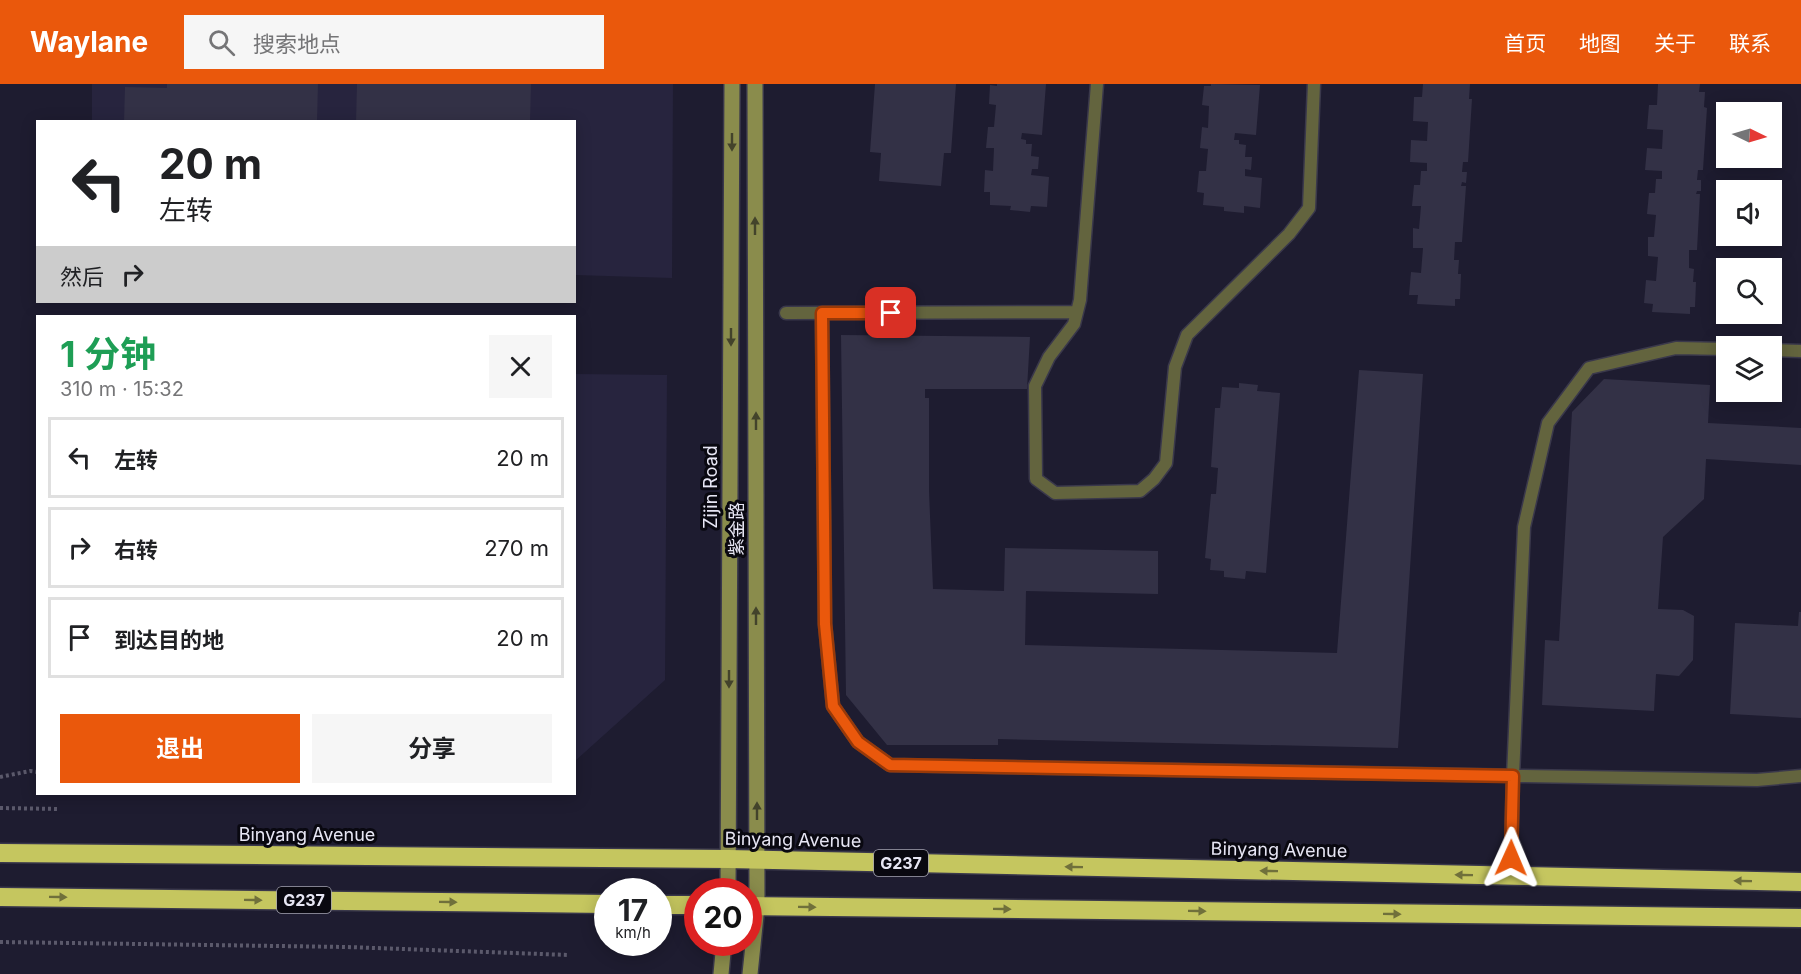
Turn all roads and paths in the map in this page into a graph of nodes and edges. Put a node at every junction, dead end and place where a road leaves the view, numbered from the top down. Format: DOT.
graph roads {
  1 [pos="732,84"];
  2 [pos="755,84"];
  3 [pos="1097,84"];
  4 [pos="1314,84"];
  5 [pos="1077,312"];
  6 [pos="786,313"];
  7 [pos="822,313"];
  8 [pos="1716,349"];
  9 [pos="1782,351"];
  10 [pos="1801,351"];
  11 [pos="36,772"];
  12 [pos="1513,776"];
  13 [pos="1801,776"];
  14 [pos="0,777"];
  15 [pos="0,808"];
  16 [pos="60,809"];
  17 [pos="0,853"];
  18 [pos="1511,858"];
  19 [pos="728,859"];
  20 [pos="757,860"];
  21 [pos="728,878"];
  22 [pos="755,878"];
  23 [pos="1801,882"];
  24 [pos="0,897"];
  25 [pos="594,904"];
  26 [pos="762,906"];
  27 [pos="1801,918"];
  28 [pos="0,942"];
  29 [pos="569,955"];
  30 [pos="723,956"];
  31 [pos="751,956"];
  32 [pos="721,974"];
  33 [pos="750,974"];
  1 -- 19 [label="street, Zijin Road, one-way"];
  20 -- 2 [label="street, 紫金路, one-way"];
  3 -- 5 [label="lane"];
  4 -- 5 [label="lane"];
  5 -- 7 [label="lane"];
  6 -- 7 [label="lane"];
  7 -- 12 [label="lane"];
  8 -- 12 [label="lane"];
  9 -- 10 [label="lane"];
  11 -- 14 [label="path"];
  12 -- 13 [label="lane"];
  12 -- 18 [label="lane"];
  15 -- 16 [label="path"];
  17 -- 19 [label="highway, Binyang Avenue / G237"];
  19 -- 20 [label="highway, Binyang Avenue / G237"];
  19 -- 21 [label="street, Zijin Road"];
  20 -- 22 [label="street, 紫金路"];
  23 -- 20 [label="highway, Binyang Avenue / G237, one-way"];
  24 -- 25 [label="highway, G237, one-way"];
  26 -- 27 [label="highway, one-way"];
  28 -- 29 [label="path"];
  30 -- 32 [label="street"];
  31 -- 33 [label="street, 紫金路"];
}
